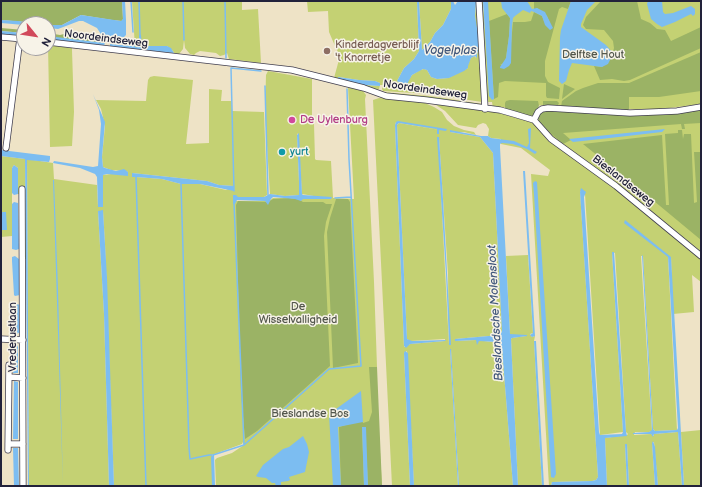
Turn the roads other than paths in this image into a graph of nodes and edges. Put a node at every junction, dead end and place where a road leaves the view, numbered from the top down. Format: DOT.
graph roads {
  1 [pos="479,1"];
  2 [pos="1,37"];
  3 [pos="16,38"];
  4 [pos="56,43"];
  5 [pos="20,56"];
  6 [pos="701,107"];
  7 [pos="485,109"];
  8 [pos="534,120"];
  9 [pos="6,148"];
  10 [pos="22,189"];
  11 [pos="701,256"];
  12 [pos="1,339"];
  13 [pos="23,340"];
  14 [pos="10,365"];
  15 [pos="10,377"];
  16 [pos="23,378"];
  17 [pos="8,444"];
  18 [pos="23,444"];
  19 [pos="8,450"];
  20 [pos="23,486"];
  1 -- 7 [label="street"];
  2 -- 3 [label="street"];
  4 -- 7 [label="street, Noordeindseweg"];
  5 -- 9 [label="street"];
  6 -- 8 [label="street"];
  7 -- 8 [label="street, Noordeindseweg"];
  8 -- 11 [label="street, Bieslandseweg"];
  10 -- 13 [label="street, Vrederustlaan"];
  12 -- 13 [label="street"];
  13 -- 16 [label="street, Vrederustlaan"];
  14 -- 15 [label="street"];
  15 -- 16 [label="street"];
  15 -- 17 [label="street"];
  16 -- 18 [label="street, Vrederustlaan"];
  17 -- 18 [label="street"];
  17 -- 19 [label="street"];
  18 -- 20 [label="street, Vrederustlaan"];
}
